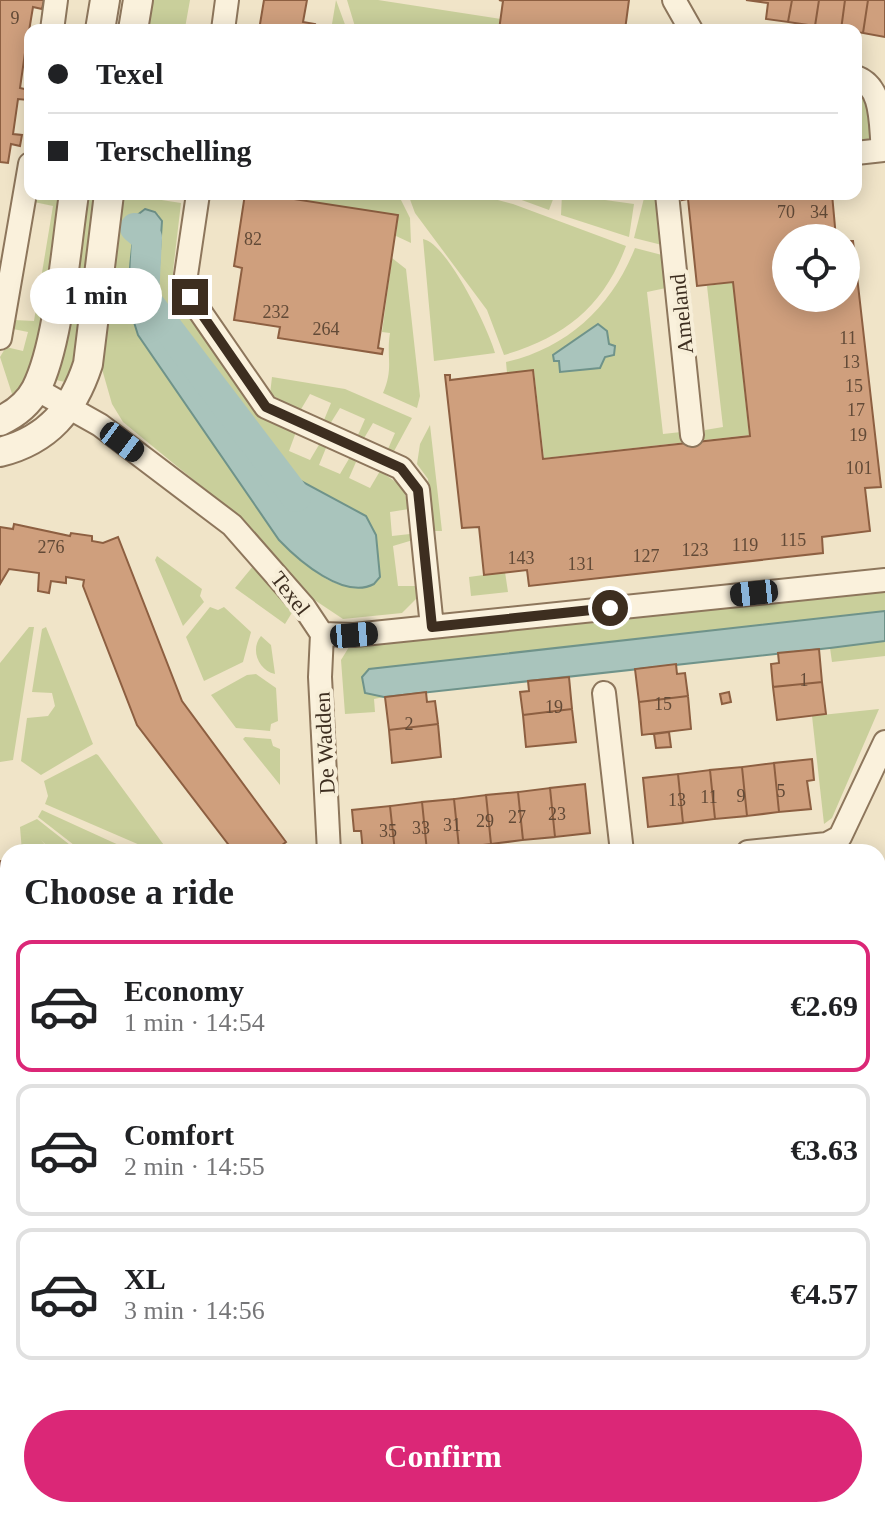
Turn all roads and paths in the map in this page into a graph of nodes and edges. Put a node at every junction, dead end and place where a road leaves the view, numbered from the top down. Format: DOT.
graph roads {
  1 [pos="56,0"];
  2 [pos="105,0"];
  3 [pos="138,0"];
  4 [pos="227,0"];
  5 [pos="674,0"];
  6 [pos="53,24"];
  7 [pos="101,24"];
  8 [pos="134,24"];
  9 [pos="224,24"];
  10 [pos="688,24"];
  11 [pos="870,81"];
  12 [pos="862,154"];
  13 [pos="884,159"];
  14 [pos="24,199"];
  15 [pos="73,200"];
  16 [pos="108,200"];
  17 [pos="197,200"];
  18 [pos="668,200"];
  19 [pos="0,338"];
  20 [pos="36,389"];
  21 [pos="68,410"];
  22 [pos="0,421"];
  23 [pos="692,435"];
  24 [pos="0,452"];
  25 [pos="885,580"];
  26 [pos="432,627"];
  27 [pos="322,634"];
  28 [pos="604,693"];
  29 [pos="885,742"];
  30 [pos="329,844"];
  31 [pos="621,844"];
  32 [pos="827,844"];
  1 -- 6 [label="street"];
  2 -- 7 [label="street"];
  3 -- 8 [label="street"];
  4 -- 9 [label="street"];
  5 -- 10 [label="street"];
  11 -- 13 [label="street"];
  12 -- 13 [label="street"];
  14 -- 19 [label="street"];
  15 -- 20 [label="street"];
  16 -- 21 [label="street"];
  17 -- 26 [label="street"];
  18 -- 23 [label="street, Ameland"];
  20 -- 21 [label="street, Texel"];
  20 -- 22 [label="street"];
  21 -- 24 [label="street"];
  21 -- 27 [label="street, Texel"];
  25 -- 26 [label="street, Texel"];
  26 -- 27 [label="street, Texel"];
  27 -- 30 [label="street, De Wadden"];
  28 -- 31 [label="street"];
  29 -- 32 [label="street"];
}
